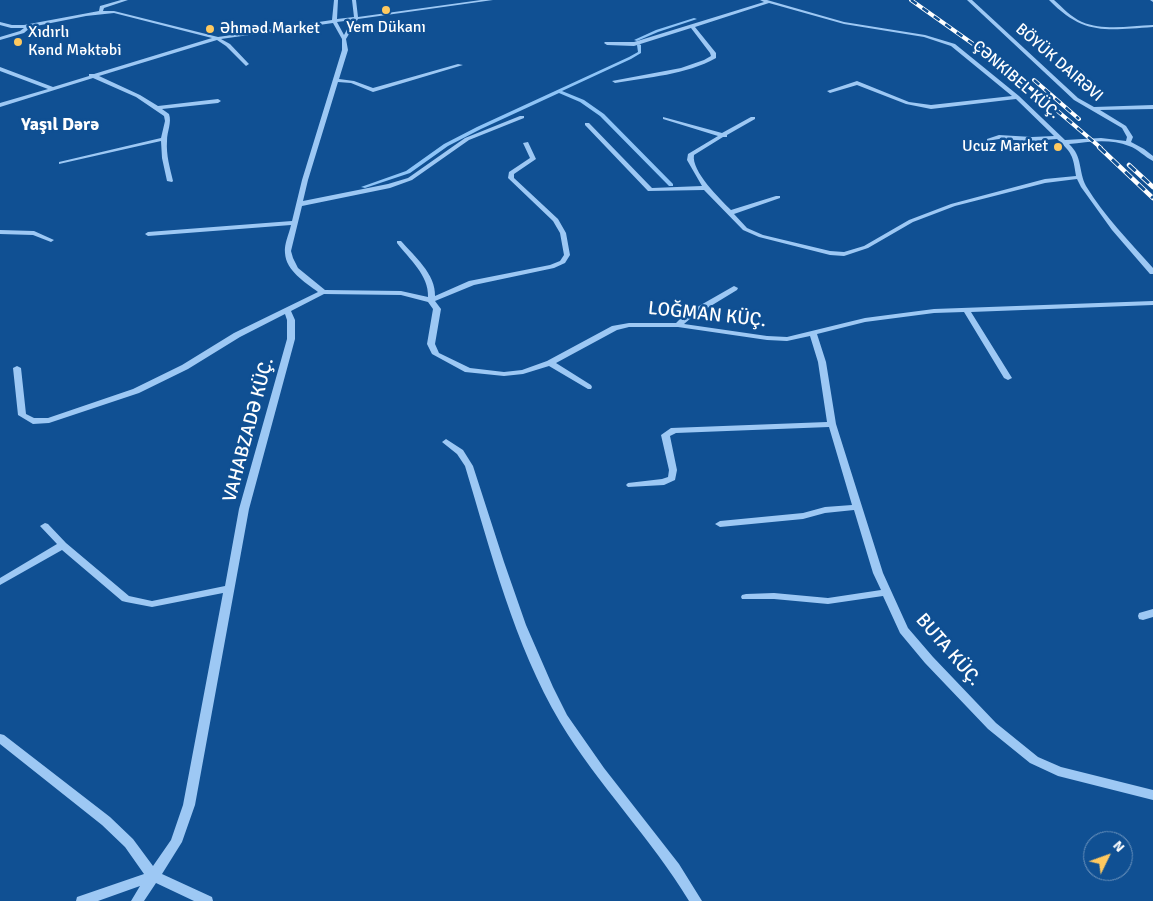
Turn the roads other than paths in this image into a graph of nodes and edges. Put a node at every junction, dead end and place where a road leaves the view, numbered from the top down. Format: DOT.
graph roads {
  1 [pos="126,0"];
  2 [pos="336,0"];
  3 [pos="354,0"];
  4 [pos="491,0"];
  5 [pos="969,0"];
  6 [pos="1051,0"];
  7 [pos="765,1"];
  8 [pos="431,3"];
  9 [pos="438,7"];
  10 [pos="102,11"];
  11 [pos="356,18"];
  12 [pos="334,21"];
  13 [pos="0,23"];
  14 [pos="692,26"];
  15 [pos="1153,26"];
  16 [pos="30,27"];
  17 [pos="217,38"];
  18 [pos="0,39"];
  19 [pos="344,39"];
  20 [pos="608,43"];
  21 [pos="246,64"];
  22 [pos="460,65"];
  23 [pos="0,69"];
  24 [pos="91,75"];
  25 [pos="338,80"];
  26 [pos="615,81"];
  27 [pos="51,88"];
  28 [pos="830,91"];
  29 [pos="1017,97"];
  30 [pos="218,101"];
  31 [pos="0,105"];
  32 [pos="1153,107"];
  33 [pos="158,108"];
  34 [pos="1091,109"];
  35 [pos="522,117"];
  36 [pos="665,118"];
  37 [pos="753,118"];
  38 [pos="587,124"];
  39 [pos="725,136"];
  40 [pos="1060,137"];
  41 [pos="163,139"];
  42 [pos="989,140"];
  43 [pos="1066,142"];
  44 [pos="1128,142"];
  45 [pos="526,143"];
  46 [pos="1153,159"];
  47 [pos="62,163"];
  48 [pos="1078,178"];
  49 [pos="170,181"];
  50 [pos="706,188"];
  51 [pos="778,198"];
  52 [pos="300,204"];
  53 [pos="729,213"];
  54 [pos="294,223"];
  55 [pos="0,232"];
  56 [pos="148,234"];
  57 [pos="51,240"];
  58 [pos="398,242"];
  59 [pos="1153,272"];
  60 [pos="734,288"];
  61 [pos="323,292"];
  62 [pos="431,300"];
  63 [pos="1153,303"];
  64 [pos="966,309"];
  65 [pos="287,310"];
  66 [pos="678,326"];
  67 [pos="813,334"];
  68 [pos="550,363"];
  69 [pos="17,368"];
  70 [pos="1008,378"];
  71 [pos="588,387"];
  72 [pos="832,424"];
  73 [pos="446,442"];
  74 [pos="630,485"];
  75 [pos="857,506"];
  76 [pos="720,524"];
  77 [pos="45,526"];
  78 [pos="63,545"];
  79 [pos="0,582"];
  80 [pos="229,588"];
  81 [pos="887,592"];
  82 [pos="746,597"];
  83 [pos="0,738"];
  84 [pos="1153,795"];
  85 [pos="153,876"];
  86 [pos="82,901"];
  87 [pos="137,901"];
  88 [pos="207,901"];
  89 [pos="696,901"];
  1 -- 10 [label="street"];
  2 -- 12 [label="street"];
  3 -- 11 [label="street"];
  4 -- 9 [label="street"];
  5 -- 34 [label="street, BÖYÜK DAIRƏVI"];
  6 -- 15 [label="street"];
  7 -- 14 [label="street"];
  7 -- 29 [label="street, ÇƏNKIBEL KÜÇ."];
  8 -- 9 [label="street"];
  9 -- 11 [label="street"];
  10 -- 16 [label="street"];
  10 -- 17 [label="street"];
  11 -- 12 [label="street"];
  11 -- 19 [label="street"];
  12 -- 17 [label="street"];
  12 -- 19 [label="street"];
  13 -- 16 [label="street"];
  14 -- 20 [label="street"];
  14 -- 26 [label="street"];
  16 -- 18 [label="street"];
  17 -- 21 [label="street"];
  17 -- 24 [label="street"];
  19 -- 25 [label="street"];
  22 -- 25 [label="street"];
  23 -- 27 [label="street"];
  24 -- 27 [label="street"];
  24 -- 33 [label="street"];
  25 -- 52 [label="street"];
  27 -- 31 [label="street"];
  28 -- 29 [label="street"];
  29 -- 40 [label="street, ÇƏNKIBEL KÜÇ."];
  30 -- 33 [label="street"];
  32 -- 34 [label="street"];
  33 -- 41 [label="street"];
  34 -- 44 [label="street, BÖYÜK DAIRƏVI"];
  35 -- 52 [label="street"];
  36 -- 39 [label="street"];
  37 -- 39 [label="street"];
  38 -- 50 [label="street"];
  39 -- 50 [label="street"];
  40 -- 42 [label="street"];
  40 -- 43 [label="street, ÇƏNKIBEL KÜÇ."];
  41 -- 47 [label="street"];
  41 -- 49 [label="street"];
  43 -- 44 [label="street"];
  43 -- 48 [label="street, ÇƏNKIBEL KÜÇ."];
  44 -- 46 [label="street"];
  45 -- 62 [label="street"];
  48 -- 53 [label="street"];
  48 -- 59 [label="street, ÇƏNKIBEL KÜÇ."];
  50 -- 53 [label="street"];
  51 -- 53 [label="street"];
  52 -- 54 [label="street"];
  54 -- 56 [label="street"];
  54 -- 61 [label="street"];
  55 -- 57 [label="street"];
  58 -- 62 [label="street"];
  60 -- 66 [label="street"];
  61 -- 62 [label="street"];
  61 -- 65 [label="street"];
  62 -- 68 [label="street, LOĞMAN KÜÇ."];
  63 -- 64 [label="street, LOĞMAN KÜÇ."];
  64 -- 67 [label="street, LOĞMAN KÜÇ."];
  64 -- 70 [label="street"];
  65 -- 69 [label="street"];
  65 -- 80 [label="street, VAHABZADƏ KÜÇ."];
  66 -- 67 [label="street, LOĞMAN KÜÇ."];
  66 -- 68 [label="street, LOĞMAN KÜÇ."];
  67 -- 72 [label="street, BUTA KÜÇ."];
  68 -- 71 [label="street"];
  72 -- 74 [label="street"];
  72 -- 75 [label="street, BUTA KÜÇ."];
  73 -- 89 [label="street"];
  75 -- 76 [label="street"];
  75 -- 81 [label="street, BUTA KÜÇ."];
  77 -- 78 [label="street"];
  78 -- 79 [label="street"];
  78 -- 80 [label="street"];
  80 -- 85 [label="street, VAHABZADƏ KÜÇ."];
  81 -- 82 [label="street"];
  81 -- 84 [label="street, BUTA KÜÇ."];
  83 -- 85 [label="street"];
  85 -- 86 [label="street"];
  85 -- 87 [label="street, VAHABZADƏ KÜÇ."];
  85 -- 88 [label="street"];
}
